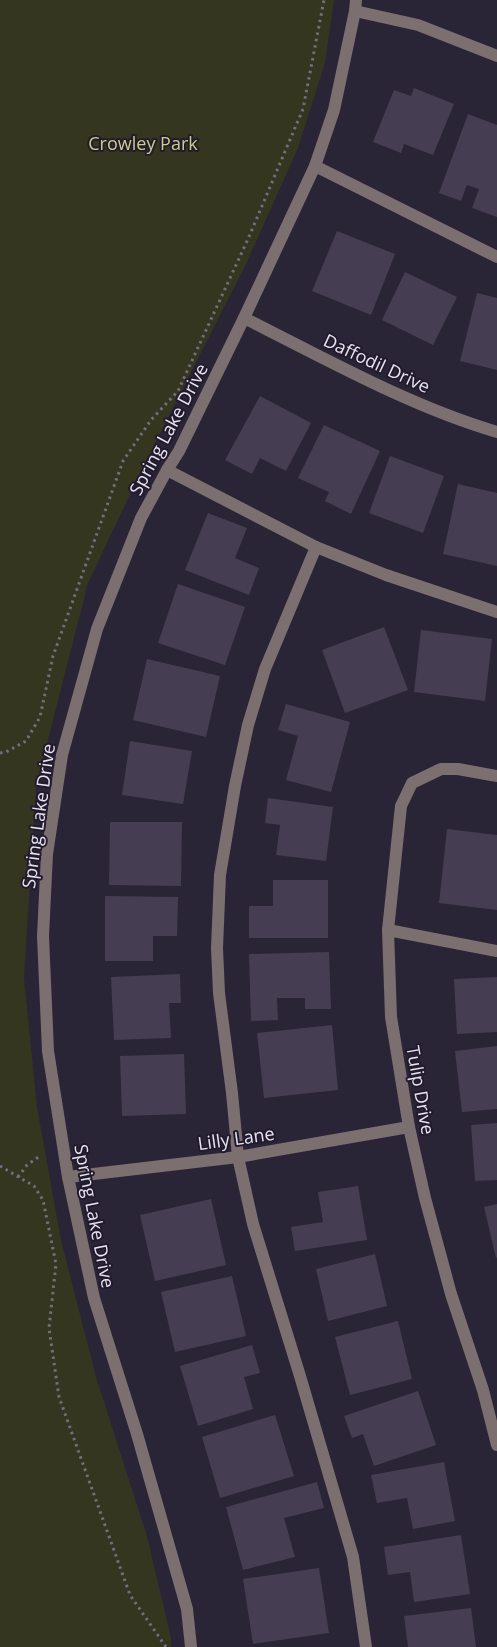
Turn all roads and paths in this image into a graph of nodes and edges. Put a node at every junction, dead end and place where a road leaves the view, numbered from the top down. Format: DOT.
graph roads {
  1 [pos="324,0"];
  2 [pos="356,6"];
  3 [pos="497,56"];
  4 [pos="315,166"];
  5 [pos="497,257"];
  6 [pos="244,318"];
  7 [pos="497,432"];
  8 [pos="166,470"];
  9 [pos="316,547"];
  10 [pos="497,612"];
  11 [pos="0,753"];
  12 [pos="497,776"];
  13 [pos="388,930"];
  14 [pos="497,951"];
  15 [pos="409,1127"];
  16 [pos="40,1156"];
  17 [pos="238,1157"];
  18 [pos="0,1166"];
  19 [pos="18,1177"];
  20 [pos="68,1178"];
  21 [pos="497,1445"];
  22 [pos="166,1647"];
  23 [pos="191,1647"];
  24 [pos="366,1647"];
  1 -- 11 [label="path"];
  2 -- 3 [label="street"];
  2 -- 4 [label="street, Spring Lake Drive"];
  4 -- 5 [label="street"];
  4 -- 6 [label="street, Spring Lake Drive"];
  6 -- 7 [label="street, Daffodil Drive"];
  6 -- 8 [label="street, Spring Lake Drive"];
  8 -- 9 [label="street"];
  8 -- 20 [label="street, Spring Lake Drive"];
  9 -- 10 [label="street"];
  9 -- 17 [label="street"];
  12 -- 13 [label="street, Tulip Drive"];
  13 -- 14 [label="street"];
  13 -- 15 [label="street, Tulip Drive"];
  15 -- 17 [label="street, Lilly Lane"];
  15 -- 21 [label="street, Tulip Drive"];
  16 -- 19 [label="path"];
  17 -- 20 [label="street, Lilly Lane"];
  17 -- 24 [label="street"];
  18 -- 19 [label="path"];
  19 -- 22 [label="path"];
  20 -- 23 [label="street, Spring Lake Drive"];
}
